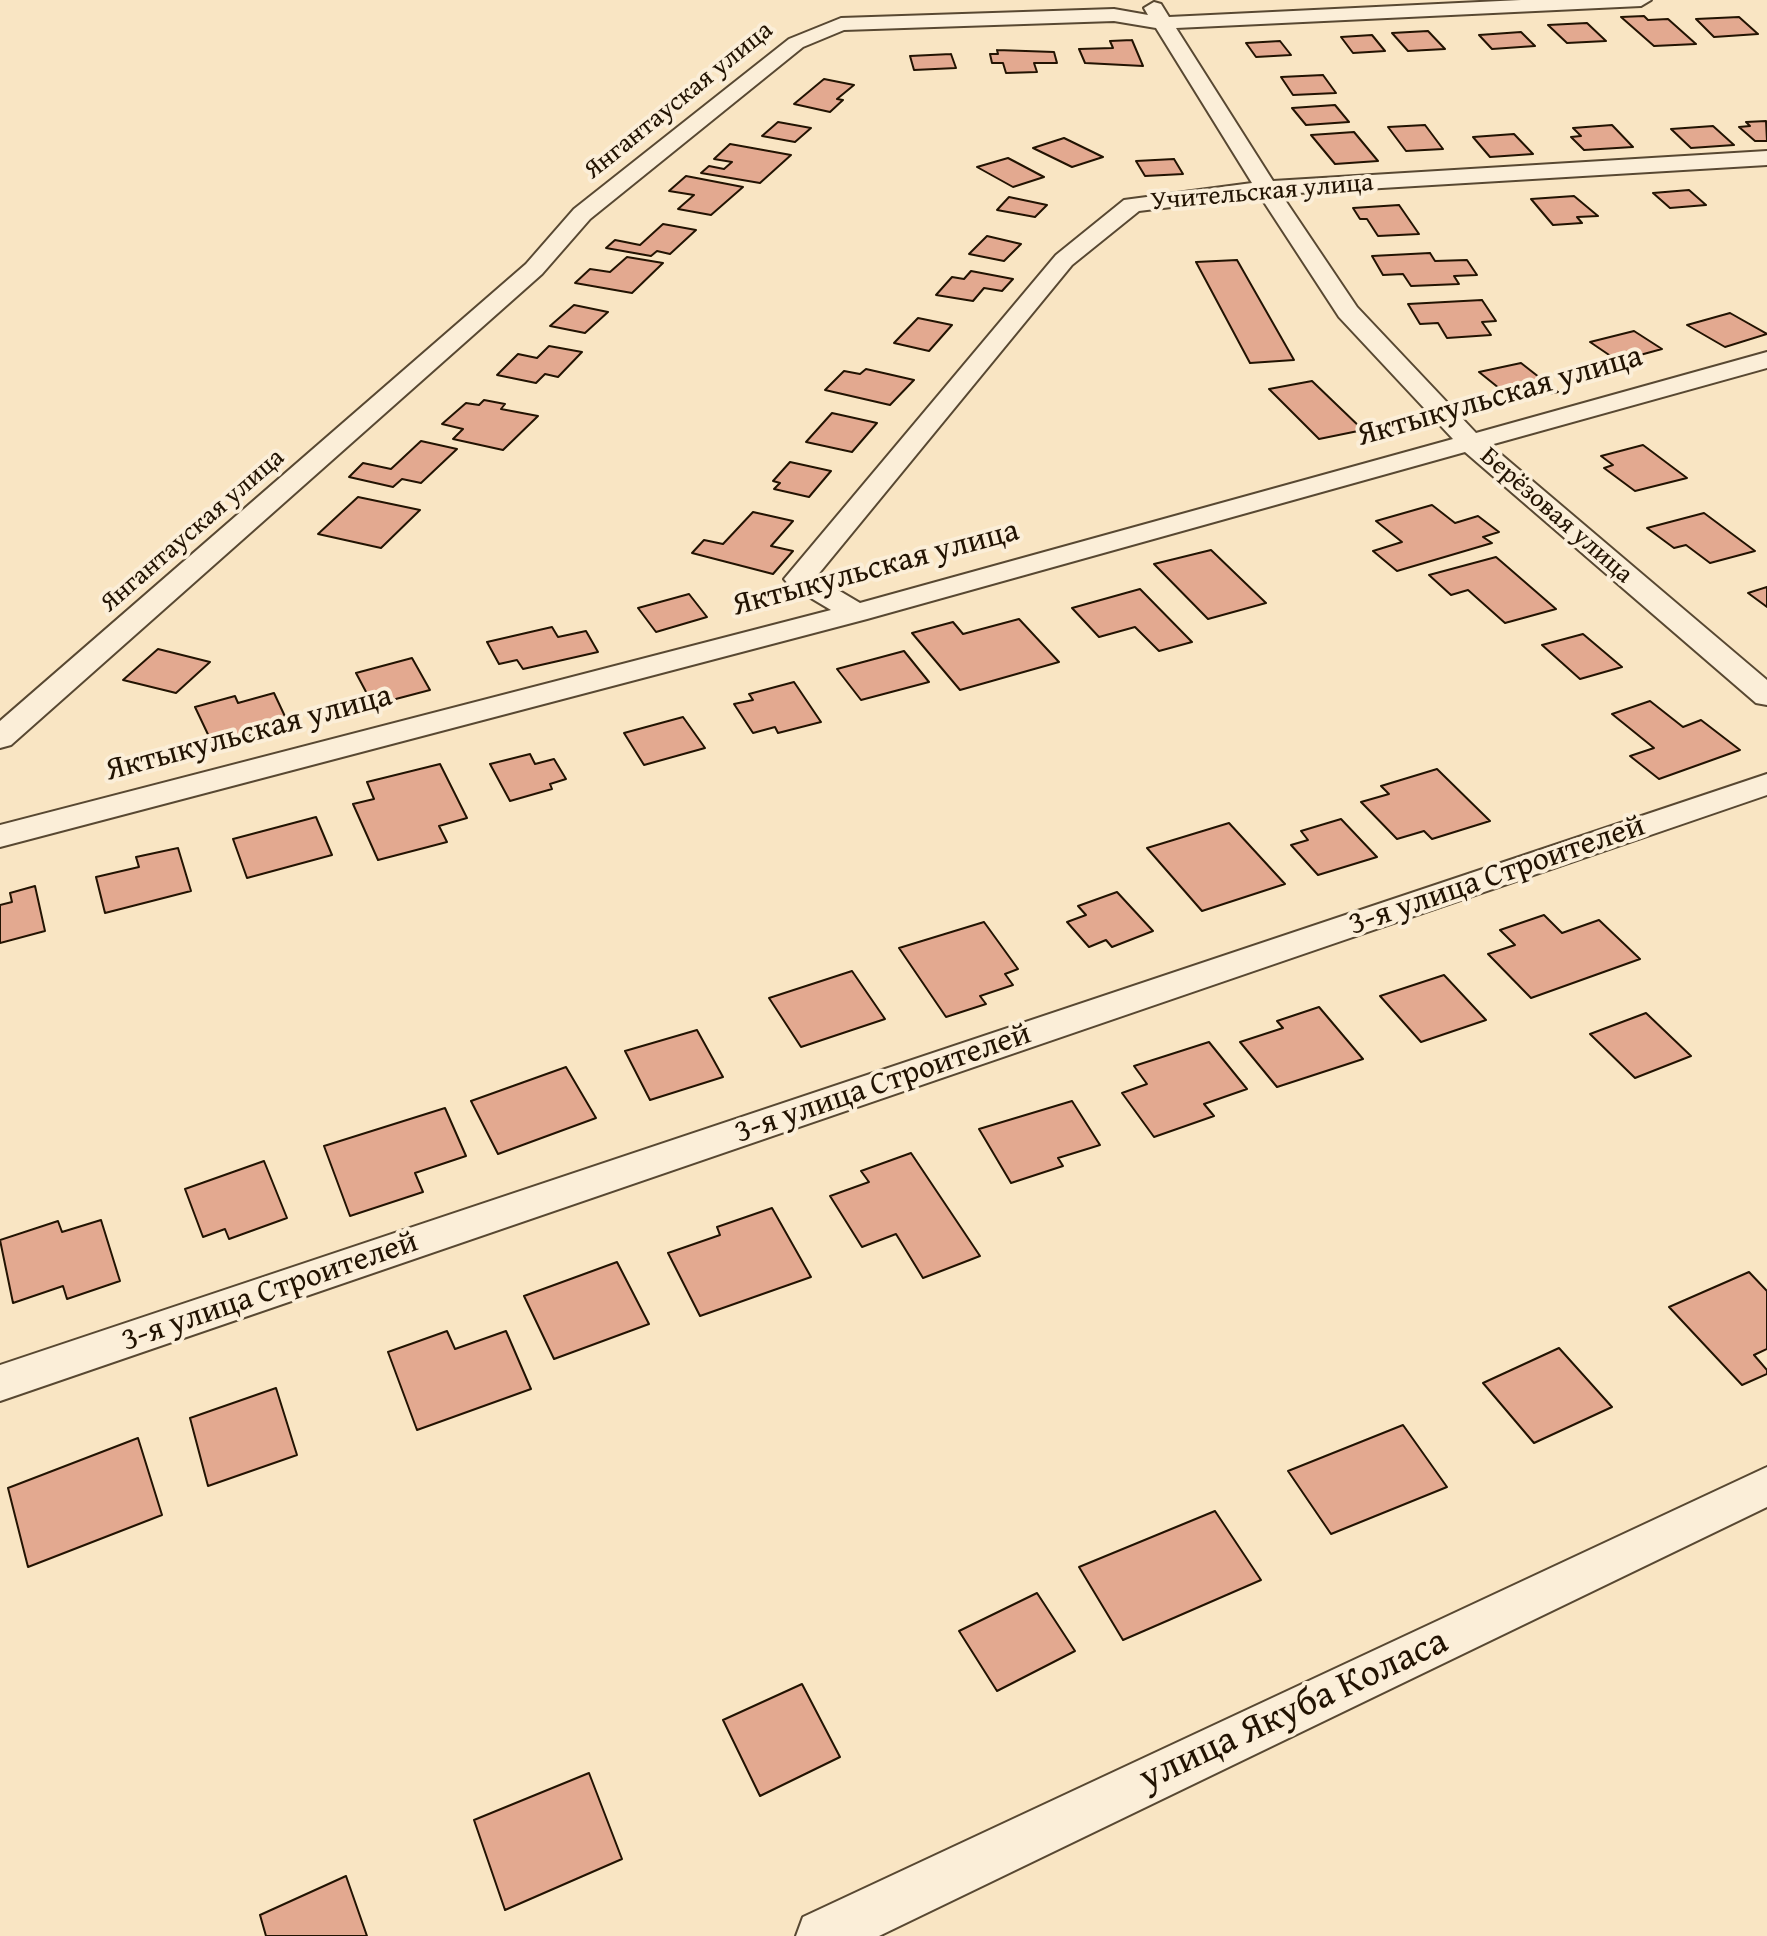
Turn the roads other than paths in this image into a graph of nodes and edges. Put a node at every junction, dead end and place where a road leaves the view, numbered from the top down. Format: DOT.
graph roads {
  1 [pos="1149,0"];
  2 [pos="1641,0"];
  3 [pos="1164,23"];
  4 [pos="1767,158"];
  5 [pos="1266,188"];
  6 [pos="1767,360"];
  7 [pos="1471,443"];
  8 [pos="856,613"];
  9 [pos="1767,696"];
  10 [pos="0,738"];
  11 [pos="1767,784"];
  12 [pos="0,836"];
  13 [pos="0,1383"];
  14 [pos="1767,1486"];
  15 [pos="822,1936"];
  1 -- 3 [label="street, Берёзовая улица"];
  2 -- 3 [label="street, Янгантауская улица"];
  3 -- 5 [label="street, Берёзовая улица"];
  3 -- 10 [label="street, Янгантауская улица"];
  4 -- 5 [label="street, Учительская улица"];
  5 -- 7 [label="street, Берёзовая улица"];
  5 -- 8 [label="street, Учительская улица"];
  6 -- 7 [label="street, Яктыкульская улица"];
  7 -- 8 [label="street, Яктыкульская улица"];
  7 -- 9 [label="street, Берёзовая улица"];
  8 -- 12 [label="street, Яктыкульская улица"];
  11 -- 13 [label="street, 3-я улица Строителей"];
  14 -- 15 [label="street, улица Якуба Коласа"];
}
